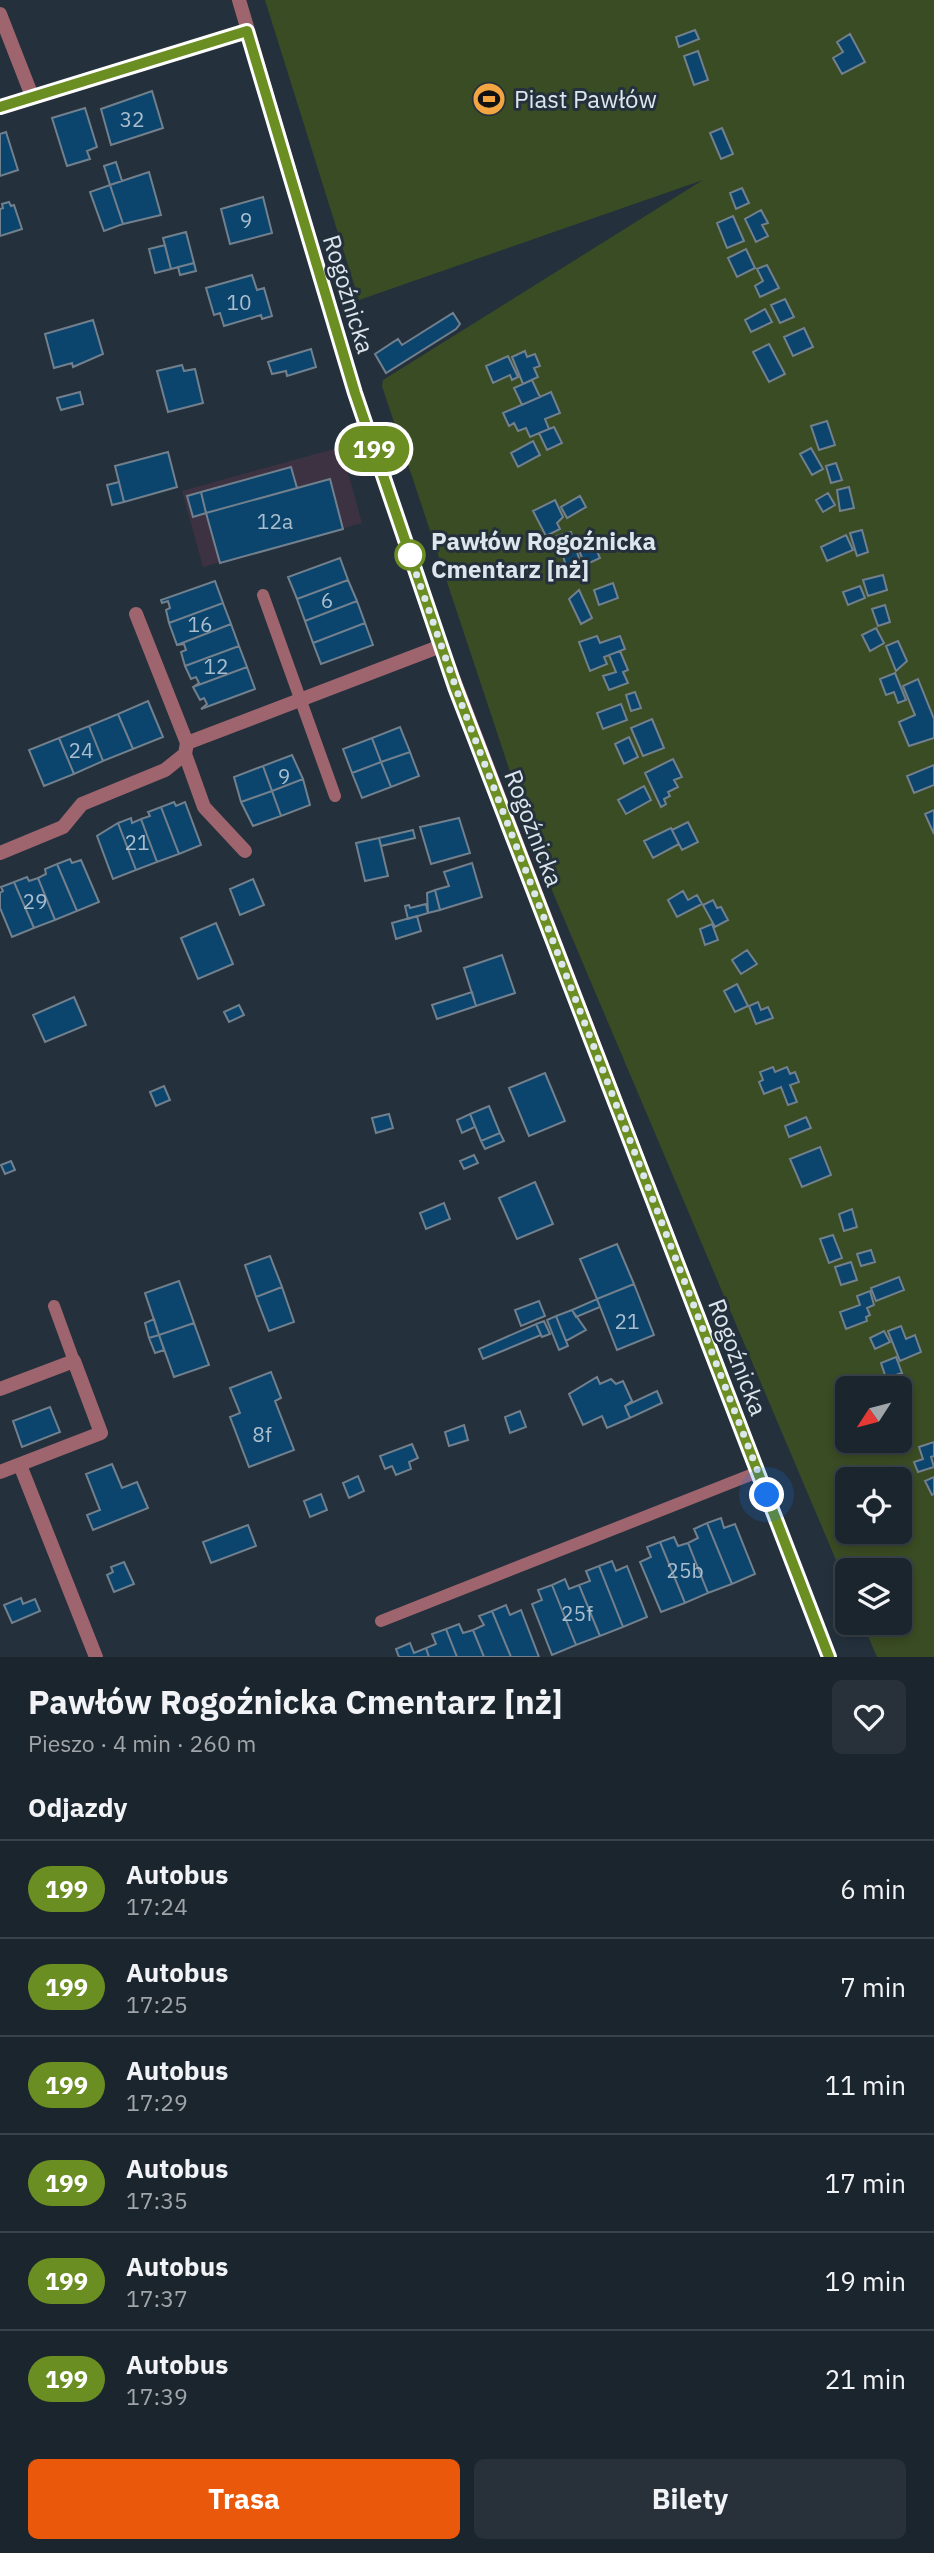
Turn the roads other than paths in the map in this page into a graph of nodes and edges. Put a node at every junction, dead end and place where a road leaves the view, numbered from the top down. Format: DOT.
graph roads {
  1 [pos="239,0"];
  2 [pos="0,14"];
  3 [pos="247,31"];
  4 [pos="32,96"];
  5 [pos="0,107"];
  6 [pos="263,594"];
  7 [pos="136,614"];
  8 [pos="441,646"];
  9 [pos="300,699"];
  10 [pos="186,748"];
  11 [pos="335,796"];
  12 [pos="245,851"];
  13 [pos="0,853"];
  14 [pos="54,1306"];
  15 [pos="75,1361"];
  16 [pos="0,1389"];
  17 [pos="20,1465"];
  18 [pos="0,1472"];
  19 [pos="758,1472"];
  20 [pos="381,1621"];
  21 [pos="96,1657"];
  22 [pos="829,1657"];
  1 -- 3 [label="street, Rogoźnicka"];
  2 -- 4 [label="street"];
  3 -- 4 [label="street"];
  3 -- 8 [label="street, Rogoźnicka"];
  4 -- 5 [label="street"];
  6 -- 9 [label="lane"];
  7 -- 10 [label="street"];
  8 -- 9 [label="street"];
  8 -- 19 [label="street, Rogoźnicka"];
  9 -- 10 [label="street"];
  9 -- 11 [label="lane"];
  10 -- 12 [label="street"];
  10 -- 13 [label="street"];
  14 -- 15 [label="lane"];
  15 -- 16 [label="street"];
  15 -- 17 [label="street"];
  17 -- 18 [label="street"];
  17 -- 21 [label="street"];
  19 -- 20 [label="lane"];
  19 -- 22 [label="street, Rogoźnicka"];
}
